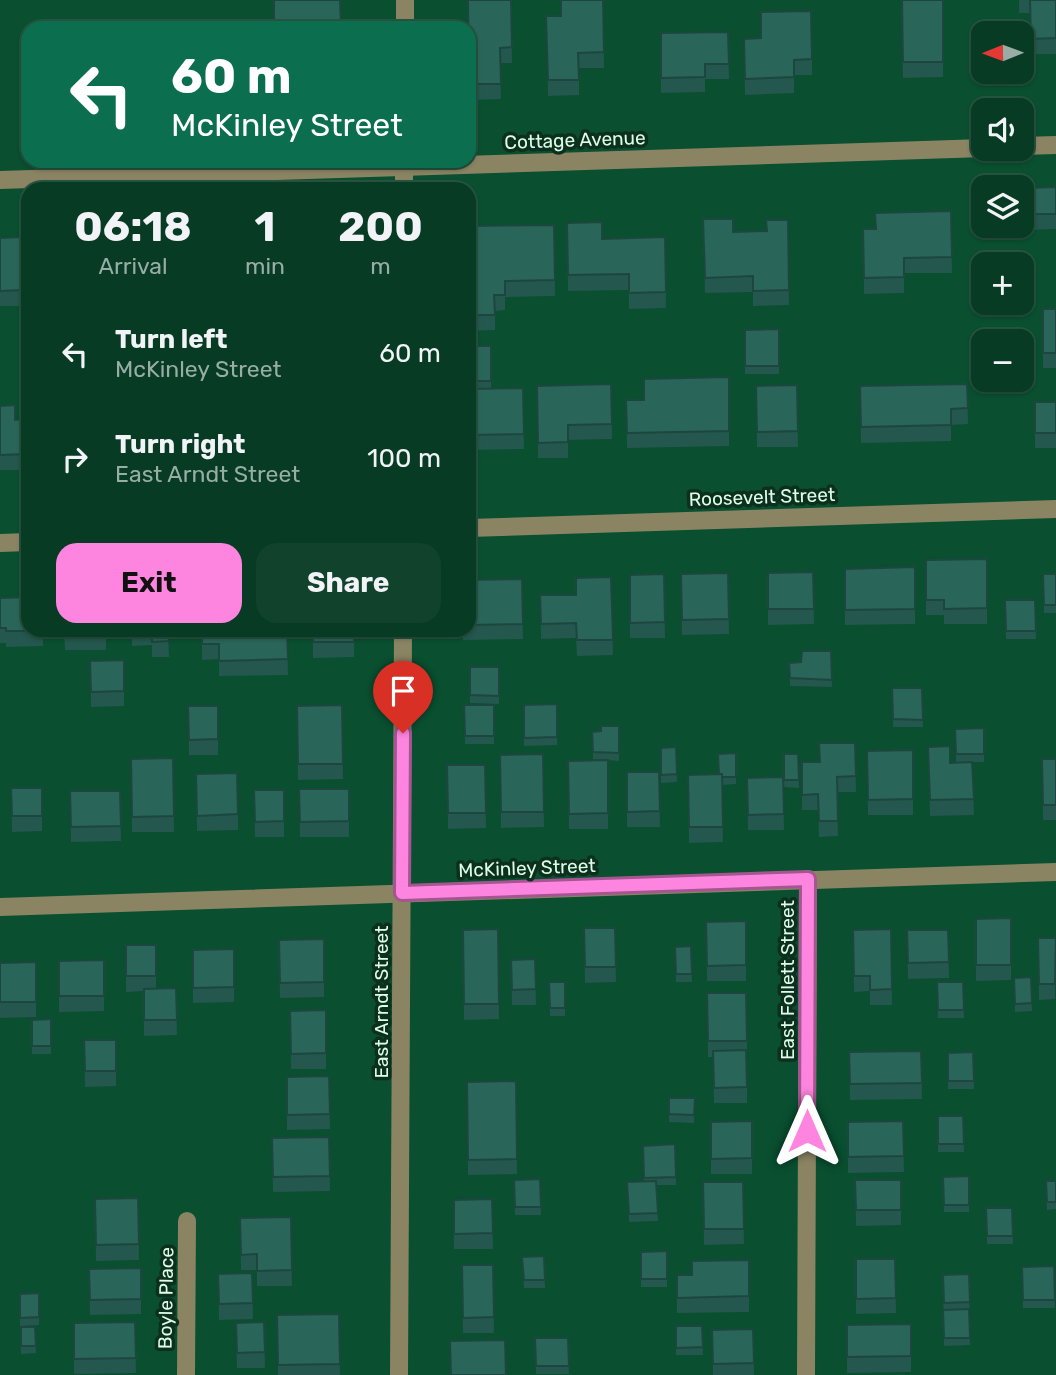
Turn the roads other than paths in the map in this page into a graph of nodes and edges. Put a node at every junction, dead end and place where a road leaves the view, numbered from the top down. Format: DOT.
graph roads {
  1 [pos="405,0"];
  2 [pos="405,21"];
  3 [pos="1056,145"];
  4 [pos="1034,146"];
  5 [pos="971,148"];
  6 [pos="476,162"];
  7 [pos="303,168"];
  8 [pos="0,180"];
  9 [pos="1056,509"];
  10 [pos="476,527"];
  11 [pos="21,542"];
  12 [pos="0,543"];
  13 [pos="403,637"];
  14 [pos="1056,872"];
  15 [pos="808,879"];
  16 [pos="402,893"];
  17 [pos="0,907"];
  18 [pos="187,1221"];
  19 [pos="186,1375"];
  20 [pos="399,1375"];
  21 [pos="806,1375"];
  1 -- 2 [label="street"];
  3 -- 4 [label="street"];
  5 -- 6 [label="street, Cottage Avenue"];
  7 -- 8 [label="street, Cottage Avenue"];
  9 -- 10 [label="street, Roosevelt Street"];
  11 -- 12 [label="street"];
  13 -- 16 [label="street, East Arndt Street"];
  14 -- 15 [label="street, McKinley Street"];
  15 -- 16 [label="street, McKinley Street"];
  15 -- 21 [label="street, East Follett Street"];
  16 -- 17 [label="street, McKinley Street"];
  16 -- 20 [label="street, East Arndt Street"];
  18 -- 19 [label="street, Boyle Place"];
}
